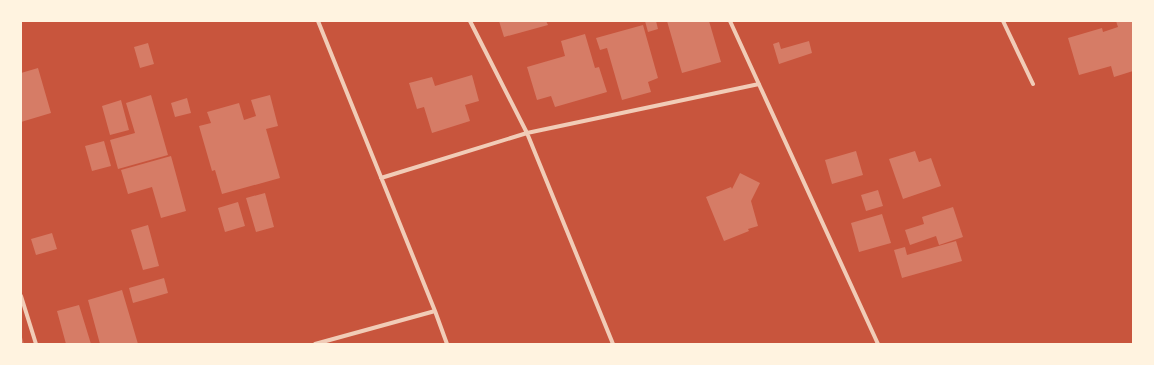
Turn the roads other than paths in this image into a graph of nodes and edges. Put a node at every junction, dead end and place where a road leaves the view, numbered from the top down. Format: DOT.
graph roads {
  1 [pos="318,21"];
  2 [pos="470,21"];
  3 [pos="730,21"];
  4 [pos="1003,21"];
  5 [pos="759,84"];
  6 [pos="1033,84"];
  7 [pos="527,133"];
  8 [pos="381,178"];
  9 [pos="21,296"];
  10 [pos="435,311"];
  11 [pos="36,344"];
  12 [pos="315,344"];
  13 [pos="446,344"];
  14 [pos="613,344"];
  15 [pos="878,344"];
  1 -- 8 [label="street"];
  2 -- 7 [label="street"];
  3 -- 5 [label="street"];
  4 -- 6 [label="street"];
  5 -- 7 [label="street"];
  5 -- 15 [label="street"];
  7 -- 8 [label="street"];
  7 -- 14 [label="street"];
  8 -- 10 [label="street"];
  9 -- 11 [label="street"];
  10 -- 12 [label="street"];
  10 -- 13 [label="street"];
}
